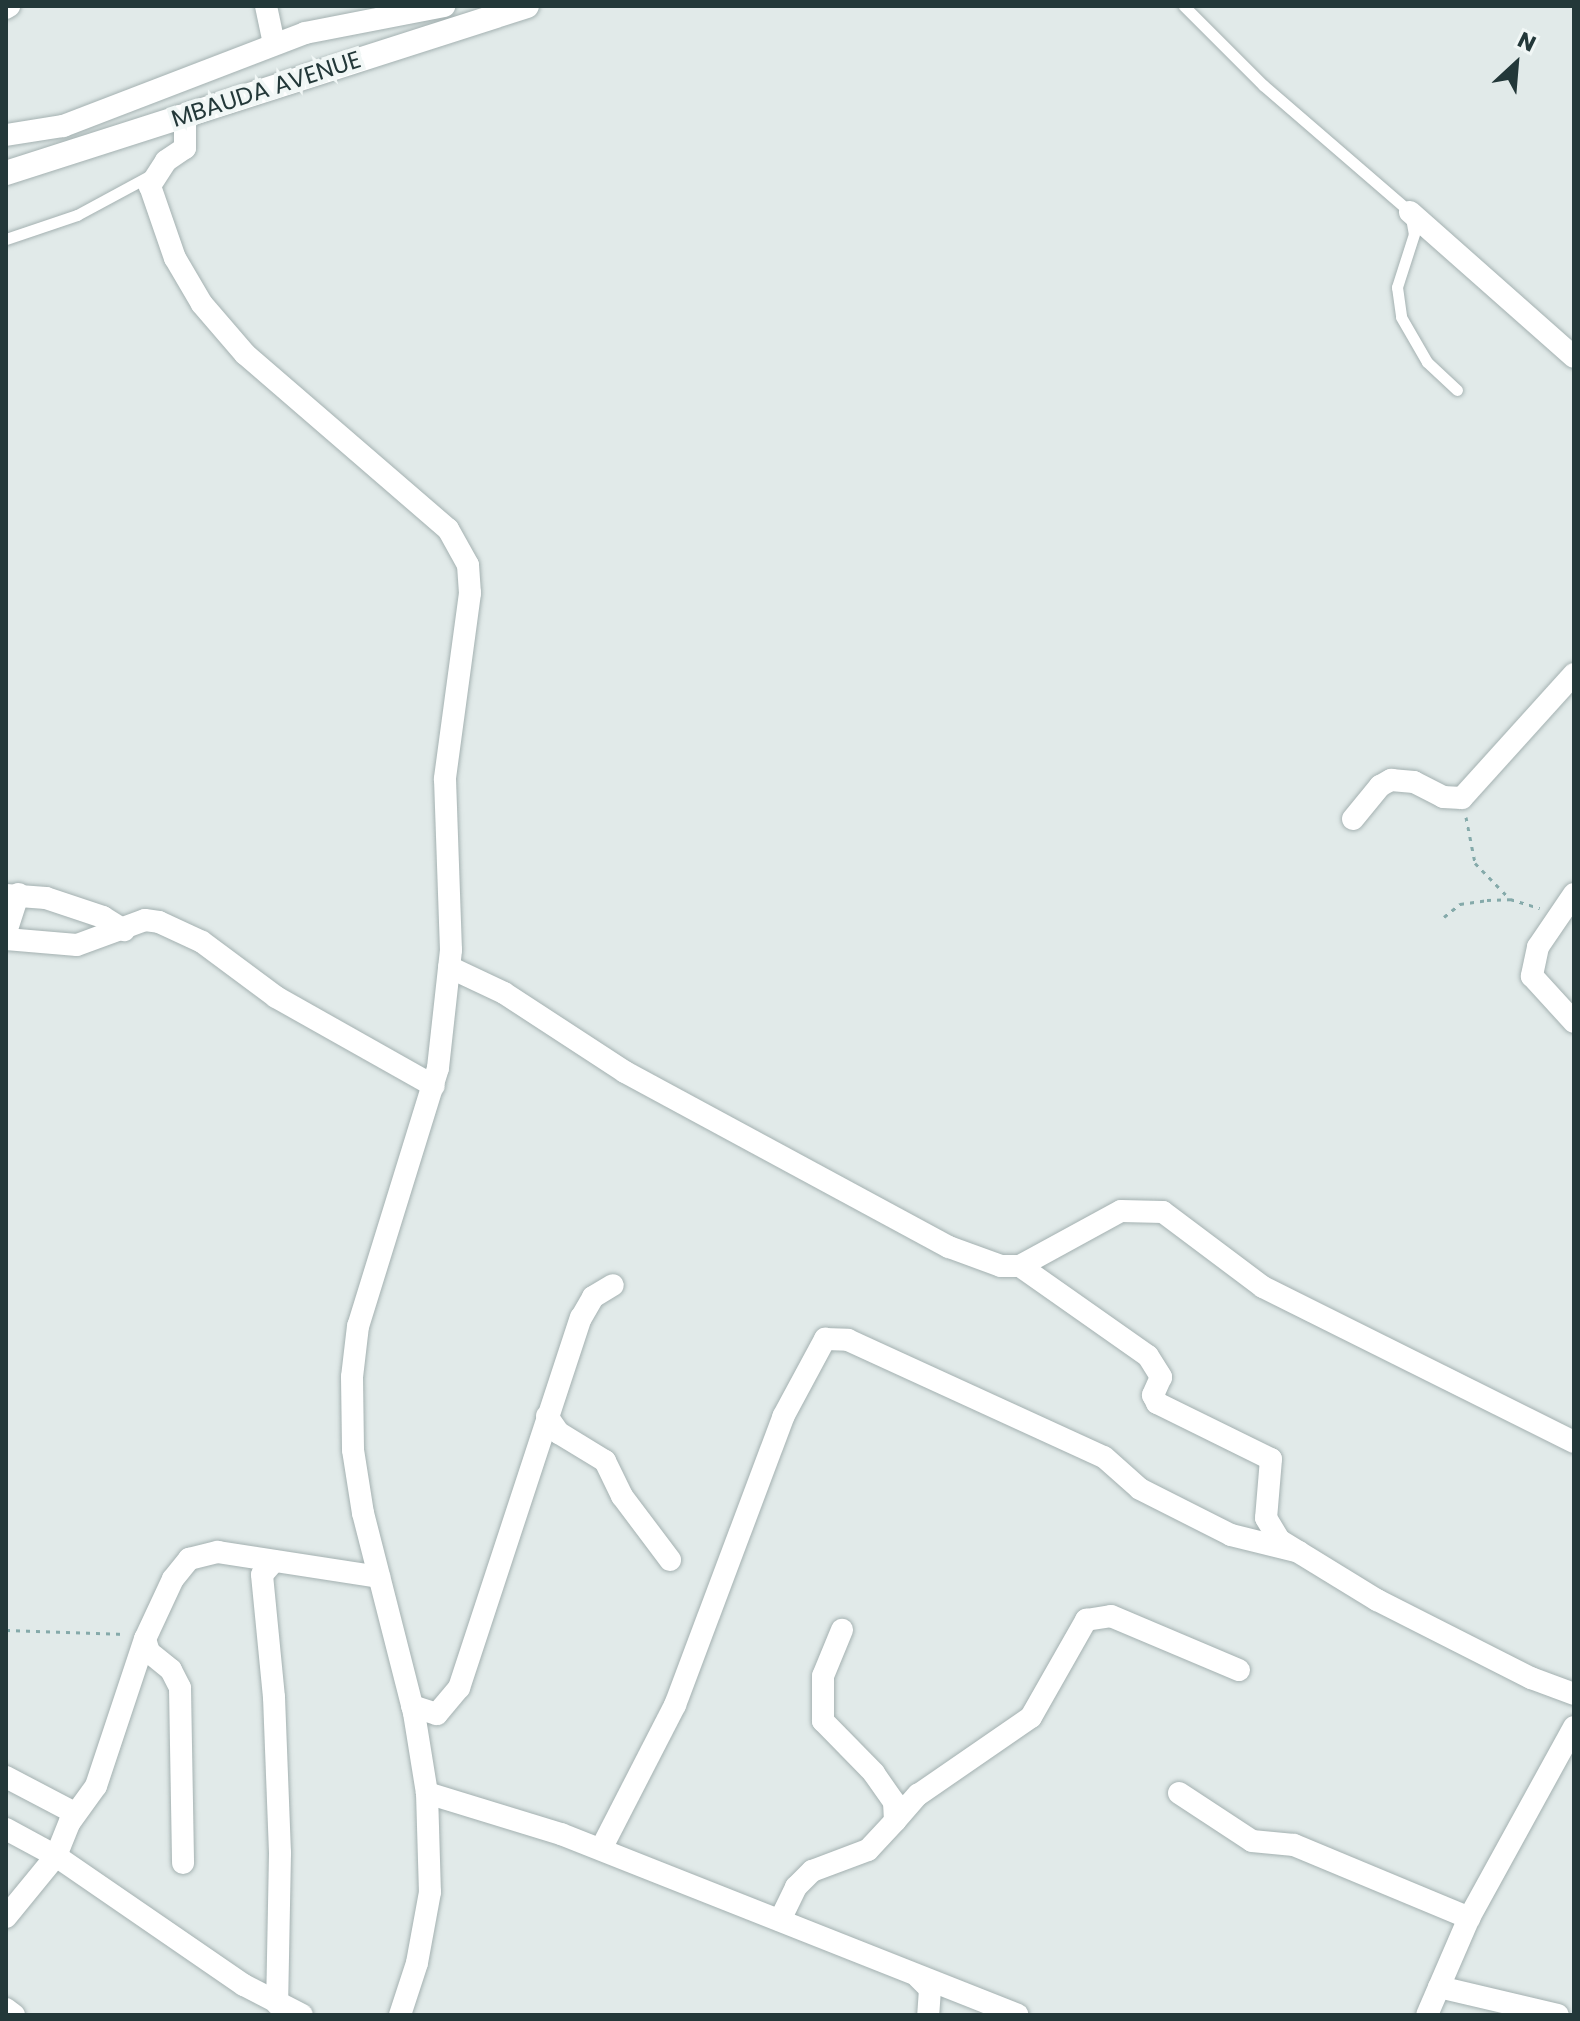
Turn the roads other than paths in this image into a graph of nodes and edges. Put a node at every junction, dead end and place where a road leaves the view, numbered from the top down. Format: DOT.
graph roads {
  1 [pos="266,6"];
  2 [pos="444,6"];
  3 [pos="527,6"];
  4 [pos="1184,6"];
  5 [pos="274,43"];
  6 [pos="179,116"];
  7 [pos="6,135"];
  8 [pos="157,172"];
  9 [pos="6,173"];
  10 [pos="1410,212"];
  11 [pos="6,239"];
  12 [pos="1574,357"];
  13 [pos="1457,390"];
  14 [pos="1574,674"];
  15 [pos="1353,819"];
  16 [pos="12,894"];
  17 [pos="1572,896"];
  18 [pos="124,930"];
  19 [pos="6,932"];
  20 [pos="6,939"];
  21 [pos="449,967"];
  22 [pos="1574,1022"];
  23 [pos="434,1086"];
  24 [pos="1020,1266"];
  25 [pos="613,1285"];
  26 [pos="547,1416"];
  27 [pos="1574,1442"];
  28 [pos="1299,1552"];
  29 [pos="670,1560"];
  30 [pos="274,1561"];
  31 [pos="379,1577"];
  32 [pos="842,1630"];
  33 [pos="146,1637"];
  34 [pos="1239,1670"];
  35 [pos="1574,1694"];
  36 [pos="412,1706"];
  37 [pos="1574,1727"];
  38 [pos="6,1777"];
  39 [pos="427,1793"];
  40 [pos="1179,1793"];
  41 [pos="75,1813"];
  42 [pos="895,1821"];
  43 [pos="6,1829"];
  44 [pos="601,1849"];
  45 [pos="56,1856"];
  46 [pos="183,1863"];
  47 [pos="6,1917"];
  48 [pos="1469,1918"];
  49 [pos="780,1920"];
  50 [pos="918,1977"];
  51 [pos="1439,1987"];
  52 [pos="277,2004"];
  53 [pos="6,2009"];
  54 [pos="14,2015"];
  55 [pos="302,2015"];
  56 [pos="400,2015"];
  57 [pos="928,2015"];
  58 [pos="1017,2015"];
  59 [pos="1427,2015"];
  60 [pos="1558,2015"];
  1 -- 5 [label="street"];
  2 -- 5 [label="street"];
  3 -- 6 [label="street, MBAUDA AVENUE"];
  4 -- 10 [label="lane"];
  5 -- 7 [label="street"];
  6 -- 8 [label="street"];
  6 -- 9 [label="street, MBAUDA AVENUE"];
  8 -- 11 [label="lane"];
  8 -- 21 [label="street"];
  10 -- 12 [label="street"];
  10 -- 13 [label="lane"];
  14 -- 15 [label="street"];
  16 -- 18 [label="street"];
  16 -- 19 [label="street"];
  17 -- 22 [label="street"];
  18 -- 20 [label="street"];
  18 -- 23 [label="street"];
  21 -- 23 [label="street"];
  21 -- 24 [label="street"];
  23 -- 31 [label="street"];
  24 -- 27 [label="street"];
  24 -- 28 [label="street"];
  25 -- 26 [label="street"];
  26 -- 29 [label="street"];
  26 -- 36 [label="street"];
  28 -- 35 [label="street"];
  28 -- 44 [label="street"];
  30 -- 31 [label="street"];
  30 -- 33 [label="street"];
  30 -- 52 [label="street"];
  31 -- 36 [label="street"];
  32 -- 42 [label="street"];
  33 -- 41 [label="street"];
  33 -- 46 [label="street"];
  34 -- 42 [label="street"];
  36 -- 39 [label="street"];
  37 -- 48 [label="street"];
  38 -- 41 [label="street"];
  39 -- 44 [label="street"];
  39 -- 56 [label="street"];
  40 -- 48 [label="street"];
  41 -- 45 [label="street"];
  42 -- 49 [label="street"];
  43 -- 45 [label="street"];
  44 -- 49 [label="street"];
  45 -- 47 [label="street"];
  45 -- 52 [label="street"];
  48 -- 51 [label="street"];
  49 -- 50 [label="street"];
  50 -- 57 [label="street"];
  50 -- 58 [label="street"];
  51 -- 59 [label="street"];
  51 -- 60 [label="street"];
  52 -- 55 [label="street"];
  53 -- 54 [label="street"];
}
